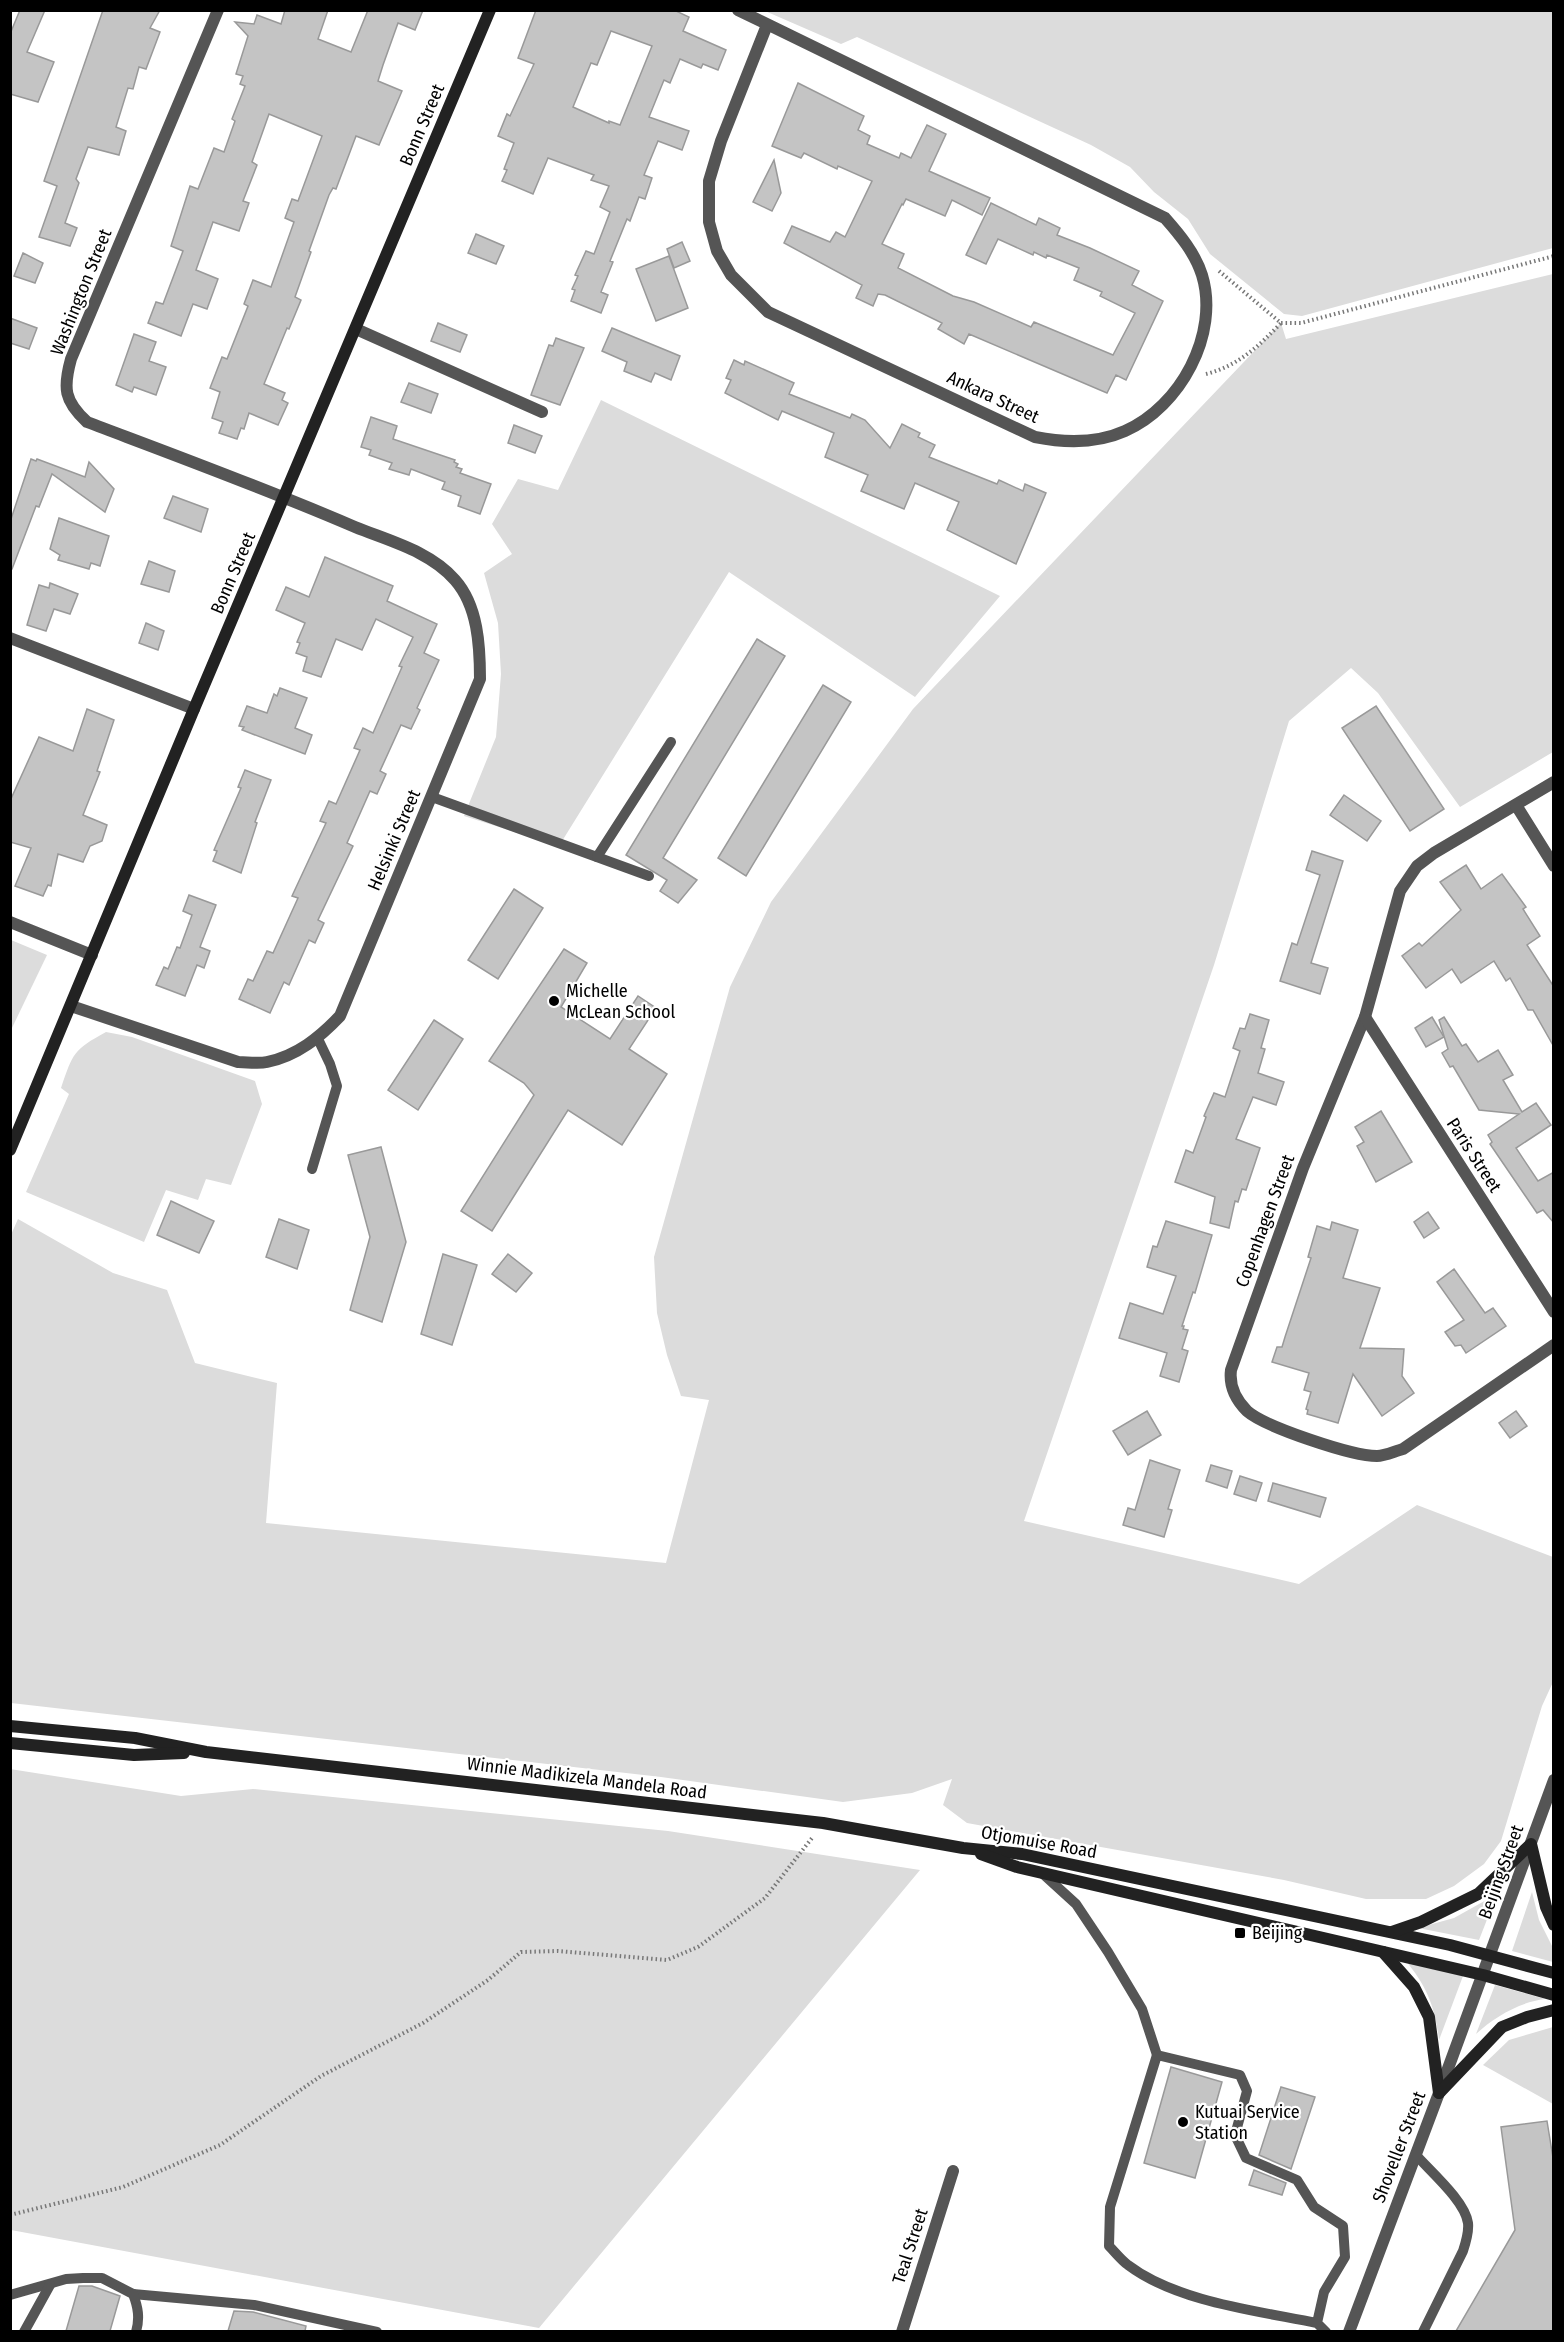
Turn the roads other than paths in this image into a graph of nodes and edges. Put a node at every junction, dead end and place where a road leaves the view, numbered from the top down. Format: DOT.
graph roads {
  1 [pos="218,10"];
  2 [pos="490,10"];
  3 [pos="738,10"];
  4 [pos="767,25"];
  5 [pos="356,329"];
  6 [pos="542,412"];
  7 [pos="285,497"];
  8 [pos="10,638"];
  9 [pos="194,709"];
  10 [pos="671,742"];
  11 [pos="1554,782"];
  12 [pos="432,796"];
  13 [pos="1516,804"];
  14 [pos="597,857"];
  15 [pos="1554,866"];
  16 [pos="649,876"];
  17 [pos="10,922"];
  18 [pos="93,955"];
  19 [pos="71,1006"];
  20 [pos="1365,1017"];
  21 [pos="318,1039"];
  22 [pos="10,1150"];
  23 [pos="312,1169"];
  24 [pos="1554,1312"];
  25 [pos="1554,1345"];
  26 [pos="10,1726"];
  27 [pos="10,1743"];
  28 [pos="206,1752"];
  29 [pos="1554,1780"];
  30 [pos="1531,1844"];
  31 [pos="963,1848"];
  32 [pos="1042,1873"];
  33 [pos="1554,1925"];
  34 [pos="1391,1933"];
  35 [pos="1383,1952"];
  36 [pos="1491,1954"];
  37 [pos="1554,1973"];
  38 [pos="1483,1975"];
  39 [pos="1554,1995"];
  40 [pos="1554,2010"];
  41 [pos="1157,2055"];
  42 [pos="1439,2093"];
  43 [pos="1416,2155"];
  44 [pos="953,2171"];
  45 [pos="50,2285"];
  46 [pos="133,2294"];
  47 [pos="10,2295"];
  48 [pos="1317,2323"];
  49 [pos="24,2331"];
  50 [pos="136,2331"];
  51 [pos="377,2331"];
  52 [pos="902,2331"];
  53 [pos="1326,2331"];
  54 [pos="1349,2331"];
  55 [pos="1423,2331"];
  1 -- 7 [label="street, Washington Street"];
  2 -- 5 [label="main road, Bonn Street"];
  3 -- 4 [label="street, Ankara Street"];
  4 -- 4 [label="street, Ankara Street"];
  5 -- 6 [label="street"];
  5 -- 7 [label="main road, Bonn Street"];
  7 -- 9 [label="main road, Bonn Street"];
  7 -- 12 [label="street, Helsinki Street"];
  8 -- 9 [label="street"];
  9 -- 18 [label="main road, Bonn Street"];
  10 -- 14 [label="lane"];
  11 -- 13 [label="street, Copenhagen Street"];
  12 -- 14 [label="lane"];
  12 -- 21 [label="street, Helsinki Street"];
  13 -- 15 [label="street"];
  13 -- 20 [label="street, Copenhagen Street"];
  14 -- 16 [label="lane"];
  17 -- 18 [label="street"];
  18 -- 19 [label="main road, Bonn Street"];
  19 -- 21 [label="street, Helsinki Street"];
  19 -- 22 [label="main road, Bonn Street"];
  20 -- 24 [label="street, Paris Street"];
  20 -- 25 [label="street, Copenhagen Street"];
  21 -- 23 [label="lane"];
  26 -- 28 [label="main road, Winnie Madikizela Mandela Road"];
  27 -- 28 [label="main road, Winnie Madikizela Mandela Road"];
  28 -- 31 [label="main road, Winnie Madikizela Mandela Road"];
  29 -- 30 [label="street, Beijing Street"];
  30 -- 33 [label="main road"];
  30 -- 34 [label="main road"];
  30 -- 36 [label="street, Beijing Street"];
  31 -- 32 [label="main road, Otjomuise Road"];
  31 -- 34 [label="main road, Otjomuise Road"];
  32 -- 35 [label="main road, Otjomuise Road"];
  32 -- 41 [label="lane"];
  34 -- 36 [label="main road, Otjomuise Road"];
  35 -- 38 [label="main road, Otjomuise Road"];
  35 -- 42 [label="main road"];
  36 -- 37 [label="main road"];
  36 -- 38 [label="street, Beijing Street"];
  38 -- 39 [label="main road"];
  38 -- 42 [label="street, Shoveller Street"];
  40 -- 42 [label="main road"];
  41 -- 48 [label="lane"];
  41 -- 48 [label="lane"];
  42 -- 43 [label="street, Shoveller Street"];
  43 -- 54 [label="street, Shoveller Street"];
  43 -- 55 [label="lane"];
  44 -- 52 [label="street, Teal Street"];
  45 -- 46 [label="lane"];
  45 -- 47 [label="lane"];
  45 -- 49 [label="lane"];
  46 -- 50 [label="lane"];
  46 -- 51 [label="lane"];
  48 -- 53 [label="lane"];
}
